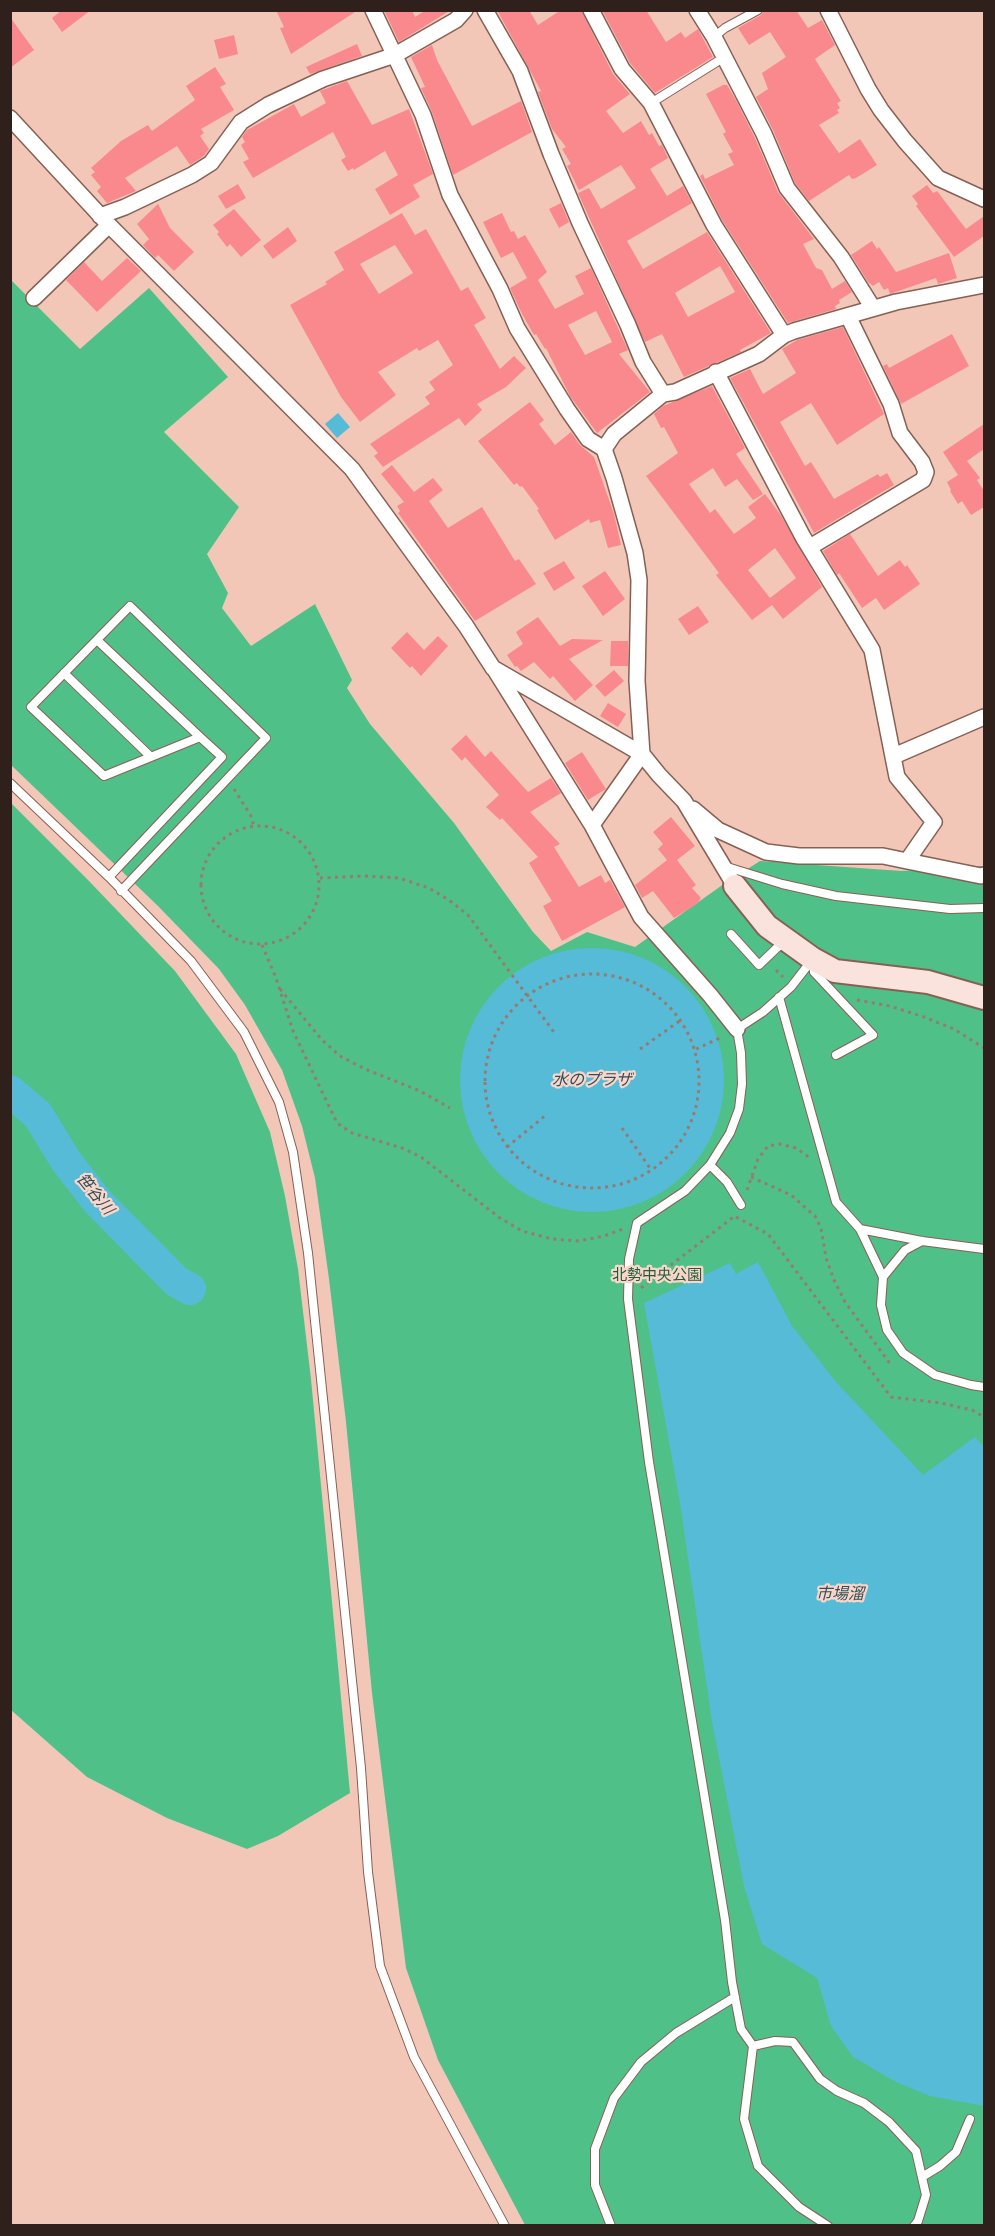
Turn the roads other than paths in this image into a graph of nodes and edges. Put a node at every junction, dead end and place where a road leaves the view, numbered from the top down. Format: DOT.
graph roads {
  1 [pos="373,10"];
  2 [pos="465,10"];
  3 [pos="485,10"];
  4 [pos="591,10"];
  5 [pos="697,10"];
  6 [pos="758,10"];
  7 [pos="828,10"];
  8 [pos="714,37"];
  9 [pos="395,55"];
  10 [pos="723,58"];
  11 [pos="651,103"];
  12 [pos="10,118"];
  13 [pos="984,199"];
  14 [pos="104,221"];
  15 [pos="984,285"];
  16 [pos="34,298"];
  17 [pos="873,308"];
  18 [pos="848,316"];
  19 [pos="784,335"];
  20 [pos="716,372"];
  21 [pos="663,394"];
  22 [pos="604,449"];
  23 [pos="810,547"];
  24 [pos="97,640"];
  25 [pos="493,668"];
  26 [pos="64,674"];
  27 [pos="984,717"];
  28 [pos="200,737"];
  29 [pos="642,754"];
  30 [pos="894,756"];
  31 [pos="151,757"];
  32 [pos="10,783"];
  33 [pos="684,801"];
  34 [pos="592,825"];
  35 [pos="907,861"];
  36 [pos="721,866"];
  37 [pos="984,875"];
  38 [pos="109,878"];
  39 [pos="735,886"];
  40 [pos="122,891"];
  41 [pos="984,909"];
  42 [pos="731,934"];
  43 [pos="786,938"];
  44 [pos="813,959"];
  45 [pos="779,997"];
  46 [pos="984,998"];
  47 [pos="737,1029"];
  48 [pos="836,1055"];
  49 [pos="710,1165"];
  50 [pos="741,1205"];
  51 [pos="860,1229"];
  52 [pos="922,1241"];
  53 [pos="984,1248"];
  54 [pos="883,1277"];
  55 [pos="984,1387"];
  56 [pos="735,1997"];
  57 [pos="753,2046"];
  58 [pos="970,2119"];
  59 [pos="922,2177"];
  60 [pos="505,2226"];
  61 [pos="611,2226"];
  62 [pos="828,2226"];
  63 [pos="914,2226"];
  1 -- 9 [label="street"];
  2 -- 9 [label="street"];
  3 -- 21 [label="street"];
  4 -- 11 [label="street"];
  5 -- 8 [label="street"];
  6 -- 8 [label="lane"];
  7 -- 13 [label="street"];
  8 -- 10 [label="street"];
  9 -- 14 [label="street"];
  9 -- 22 [label="street"];
  10 -- 11 [label="lane"];
  10 -- 17 [label="street"];
  11 -- 19 [label="street"];
  12 -- 14 [label="street"];
  14 -- 16 [label="street"];
  14 -- 25 [label="street"];
  15 -- 17 [label="street"];
  17 -- 18 [label="street"];
  18 -- 19 [label="street"];
  18 -- 23 [label="street"];
  19 -- 20 [label="street"];
  20 -- 21 [label="street"];
  20 -- 23 [label="street"];
  21 -- 22 [label="street"];
  22 -- 29 [label="street"];
  23 -- 30 [label="street"];
  24 -- 26 [label="lane"];
  24 -- 28 [label="lane"];
  24 -- 40 [label="lane"];
  25 -- 29 [label="street"];
  25 -- 34 [label="street"];
  26 -- 31 [label="lane"];
  26 -- 31 [label="lane"];
  27 -- 30 [label="street"];
  28 -- 31 [label="lane"];
  28 -- 38 [label="lane"];
  29 -- 33 [label="street"];
  29 -- 34 [label="street"];
  30 -- 35 [label="street"];
  32 -- 38 [label="lane"];
  33 -- 35 [label="street"];
  33 -- 36 [label="street"];
  34 -- 47 [label="street"];
  35 -- 37 [label="street"];
  36 -- 39 [label="street"];
  36 -- 41 [label="lane"];
  38 -- 40 [label="lane"];
  39 -- 43 [label="street"];
  40 -- 60 [label="lane"];
  42 -- 43 [label="lane"];
  43 -- 44 [label="street"];
  44 -- 45 [label="lane"];
  44 -- 46 [label="street"];
  44 -- 48 [label="lane"];
  45 -- 47 [label="lane"];
  45 -- 51 [label="lane"];
  47 -- 49 [label="lane"];
  49 -- 50 [label="lane"];
  49 -- 56 [label="lane"];
  51 -- 52 [label="lane"];
  51 -- 54 [label="lane"];
  52 -- 53 [label="lane"];
  52 -- 54 [label="lane"];
  54 -- 55 [label="lane"];
  56 -- 57 [label="lane"];
  56 -- 61 [label="lane"];
  57 -- 59 [label="lane"];
  57 -- 62 [label="lane"];
  58 -- 59 [label="lane"];
  59 -- 63 [label="lane"];
}
